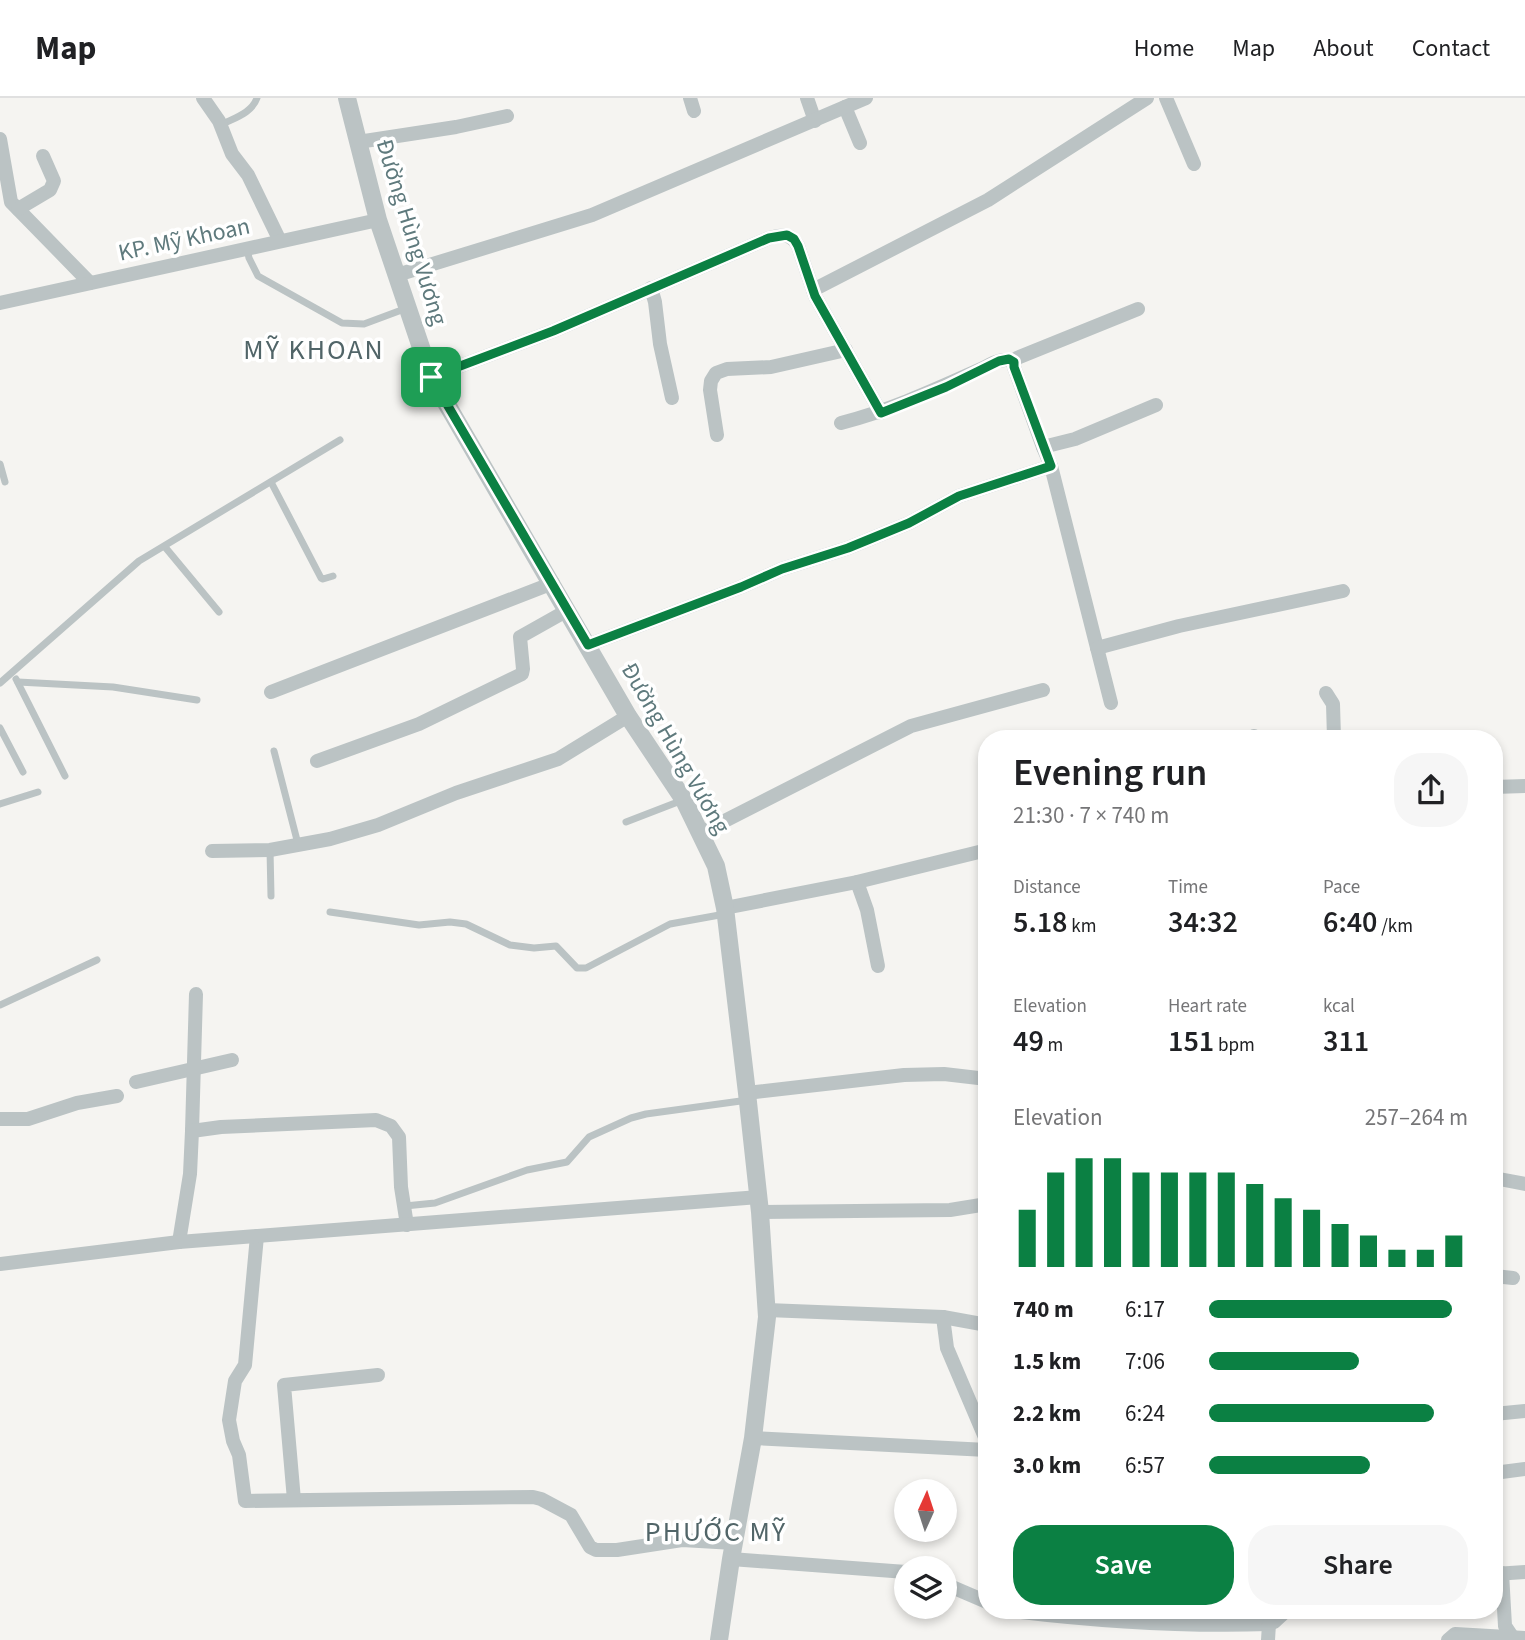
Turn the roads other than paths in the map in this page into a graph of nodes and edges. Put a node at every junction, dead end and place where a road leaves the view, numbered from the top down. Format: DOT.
graph roads {
  1 [pos="203,98"];
  2 [pos="257,98"];
  3 [pos="347,98"];
  4 [pos="807,98"];
  5 [pos="866,98"];
  6 [pos="1147,98"];
  7 [pos="1166,98"];
  8 [pos="845,107"];
  9 [pos="507,116"];
  10 [pos="815,121"];
  11 [pos="221,125"];
  12 [pos="0,139"];
  13 [pos="358,142"];
  14 [pos="860,143"];
  15 [pos="43,156"];
  16 [pos="1194,164"];
  17 [pos="10,206"];
  18 [pos="378,220"];
  19 [pos="280,241"];
  20 [pos="247,249"];
  21 [pos="397,275"];
  22 [pos="90,283"];
  23 [pos="651,288"];
  24 [pos="813,290"];
  25 [pos="0,303"];
  26 [pos="408,308"];
  27 [pos="1138,309"];
  28 [pos="846,350"];
  29 [pos="1014,362"];
  30 [pos="431,377"];
  31 [pos="672,398"];
  32 [pos="1156,405"];
  33 [pos="881,413"];
  34 [pos="841,423"];
  35 [pos="717,435"];
  36 [pos="340,440"];
  37 [pos="1043,447"];
  38 [pos="0,464"];
  39 [pos="1051,466"];
  40 [pos="5,482"];
  41 [pos="271,482"];
  42 [pos="165,547"];
  43 [pos="333,576"];
  44 [pos="553,583"];
  45 [pos="1343,591"];
  46 [pos="568,610"];
  47 [pos="219,612"];
  48 [pos="588,645"];
  49 [pos="1097,648"];
  50 [pos="12,672"];
  51 [pos="18,682"];
  52 [pos="0,683"];
  53 [pos="1043,690"];
  54 [pos="271,692"];
  55 [pos="1326,693"];
  56 [pos="197,700"];
  57 [pos="1111,703"];
  58 [pos="628,716"];
  59 [pos="0,728"];
  60 [pos="1334,730"];
  61 [pos="274,751"];
  62 [pos="317,761"];
  63 [pos="23,772"];
  64 [pos="65,776"];
  65 [pos="1525,786"];
  66 [pos="1503,787"];
  67 [pos="38,792"];
  68 [pos="684,800"];
  69 [pos="0,804"];
  70 [pos="626,822"];
  71 [pos="701,833"];
  72 [pos="298,844"];
  73 [pos="270,850"];
  74 [pos="212,851"];
  75 [pos="978,852"];
  76 [pos="856,882"];
  77 [pos="271,896"];
  78 [pos="725,911"];
  79 [pos="330,912"];
  80 [pos="97,960"];
  81 [pos="878,966"];
  82 [pos="196,994"];
  83 [pos="0,1005"];
  84 [pos="232,1060"];
  85 [pos="194,1071"];
  86 [pos="978,1078"];
  87 [pos="136,1082"];
  88 [pos="117,1096"];
  89 [pos="747,1096"];
  90 [pos="0,1119"];
  91 [pos="192,1131"];
  92 [pos="1503,1180"];
  93 [pos="1525,1184"];
  94 [pos="760,1205"];
  95 [pos="978,1205"];
  96 [pos="405,1206"];
  97 [pos="407,1224"];
  98 [pos="257,1236"];
  99 [pos="179,1242"];
  100 [pos="0,1264"];
  101 [pos="1503,1277"];
  102 [pos="1513,1278"];
  103 [pos="767,1310"];
  104 [pos="943,1317"];
  105 [pos="978,1323"];
  106 [pos="378,1376"];
  107 [pos="1525,1410"];
  108 [pos="1503,1413"];
  109 [pos="978,1421"];
  110 [pos="754,1438"];
  111 [pos="978,1450"];
  112 [pos="1525,1469"];
  113 [pos="1503,1472"];
  114 [pos="294,1500"];
  115 [pos="732,1551"];
  116 [pos="894,1571"];
  117 [pos="1525,1572"];
  118 [pos="1503,1574"];
  119 [pos="957,1589"];
  120 [pos="978,1598"];
  121 [pos="1503,1611"];
  122 [pos="1095,1619"];
  123 [pos="1277,1619"];
  124 [pos="1269,1624"];
  125 [pos="1519,1638"];
  126 [pos="719,1640"];
  127 [pos="1268,1640"];
  128 [pos="1448,1640"];
  1 -- 11 [label="street"];
  2 -- 11 [label="lane"];
  3 -- 13 [label="street, Đường Hùng Vương"];
  4 -- 10 [label="street"];
  5 -- 8 [label="street"];
  6 -- 24 [label="street"];
  7 -- 16 [label="street"];
  8 -- 10 [label="street"];
  8 -- 14 [label="street"];
  9 -- 13 [label="street"];
  10 -- 21 [label="street"];
  11 -- 19 [label="street"];
  12 -- 17 [label="street"];
  13 -- 18 [label="street, Đường Hùng Vương"];
  15 -- 17 [label="street"];
  17 -- 22 [label="street"];
  18 -- 19 [label="street, KP. Mỹ Khoan"];
  18 -- 21 [label="street, Đường Hùng Vương"];
  19 -- 20 [label="street, KP. Mỹ Khoan"];
  20 -- 22 [label="street, KP. Mỹ Khoan"];
  20 -- 26 [label="lane"];
  21 -- 26 [label="street, Đường Hùng Vương"];
  22 -- 25 [label="street, KP. Mỹ Khoan"];
  23 -- 24 [label="street"];
  23 -- 30 [label="street"];
  23 -- 31 [label="street"];
  24 -- 28 [label="street"];
  26 -- 30 [label="street, Đường Hùng Vương"];
  27 -- 29 [label="street"];
  28 -- 33 [label="street"];
  28 -- 35 [label="street"];
  29 -- 33 [label="street"];
  29 -- 37 [label="street"];
  30 -- 44 [label="street, Đường Hùng Vương"];
  32 -- 37 [label="street"];
  33 -- 34 [label="street"];
  36 -- 41 [label="lane"];
  37 -- 39 [label="street"];
  38 -- 40 [label="lane"];
  39 -- 48 [label="street"];
  39 -- 49 [label="street"];
  41 -- 42 [label="lane"];
  41 -- 43 [label="lane"];
  42 -- 47 [label="lane"];
  42 -- 50 [label="lane"];
  44 -- 46 [label="street, Đường Hùng Vương"];
  44 -- 54 [label="street"];
  45 -- 49 [label="street"];
  46 -- 48 [label="street, Đường Hùng Vương"];
  46 -- 62 [label="street"];
  48 -- 58 [label="street, Đường Hùng Vương"];
  49 -- 57 [label="street"];
  50 -- 51 [label="lane"];
  50 -- 52 [label="lane"];
  51 -- 56 [label="lane"];
  51 -- 64 [label="lane"];
  53 -- 71 [label="street"];
  55 -- 60 [label="street"];
  58 -- 68 [label="street, Đường Hùng Vương"];
  58 -- 72 [label="street"];
  59 -- 63 [label="lane"];
  61 -- 72 [label="lane"];
  65 -- 66 [label="street"];
  67 -- 69 [label="lane"];
  68 -- 70 [label="lane"];
  68 -- 71 [label="street, Đường Hùng Vương"];
  71 -- 78 [label="street, Đường Hùng Vương"];
  72 -- 73 [label="street"];
  73 -- 74 [label="street"];
  73 -- 77 [label="lane"];
  75 -- 76 [label="street"];
  76 -- 78 [label="street"];
  76 -- 81 [label="street"];
  78 -- 79 [label="lane"];
  78 -- 89 [label="street, Đường Hùng Vương"];
  80 -- 83 [label="lane"];
  82 -- 85 [label="street"];
  84 -- 85 [label="street"];
  85 -- 87 [label="street"];
  85 -- 91 [label="street"];
  86 -- 89 [label="street"];
  88 -- 90 [label="street"];
  89 -- 94 [label="street, Đường Hùng Vương"];
  89 -- 96 [label="lane"];
  91 -- 96 [label="street"];
  91 -- 99 [label="street"];
  92 -- 93 [label="street"];
  94 -- 95 [label="street"];
  94 -- 97 [label="street"];
  94 -- 103 [label="street, Đường Hùng Vương"];
  96 -- 97 [label="street"];
  97 -- 98 [label="street"];
  98 -- 99 [label="street"];
  98 -- 114 [label="street"];
  99 -- 100 [label="street"];
  101 -- 102 [label="street"];
  103 -- 104 [label="street"];
  103 -- 110 [label="street, Đường Hùng Vương"];
  104 -- 105 [label="street"];
  104 -- 109 [label="street"];
  106 -- 114 [label="street"];
  107 -- 108 [label="street"];
  110 -- 111 [label="street"];
  110 -- 115 [label="street, Đường Hùng Vương"];
  112 -- 113 [label="street"];
  114 -- 115 [label="street"];
  115 -- 116 [label="street"];
  115 -- 126 [label="street, Đường Hùng Vương"];
  117 -- 118 [label="street"];
  119 -- 120 [label="street"];
  121 -- 125 [label="street"];
  122 -- 124 [label="street"];
  123 -- 124 [label="street"];
  124 -- 127 [label="street"];
  125 -- 128 [label="street"];
}
